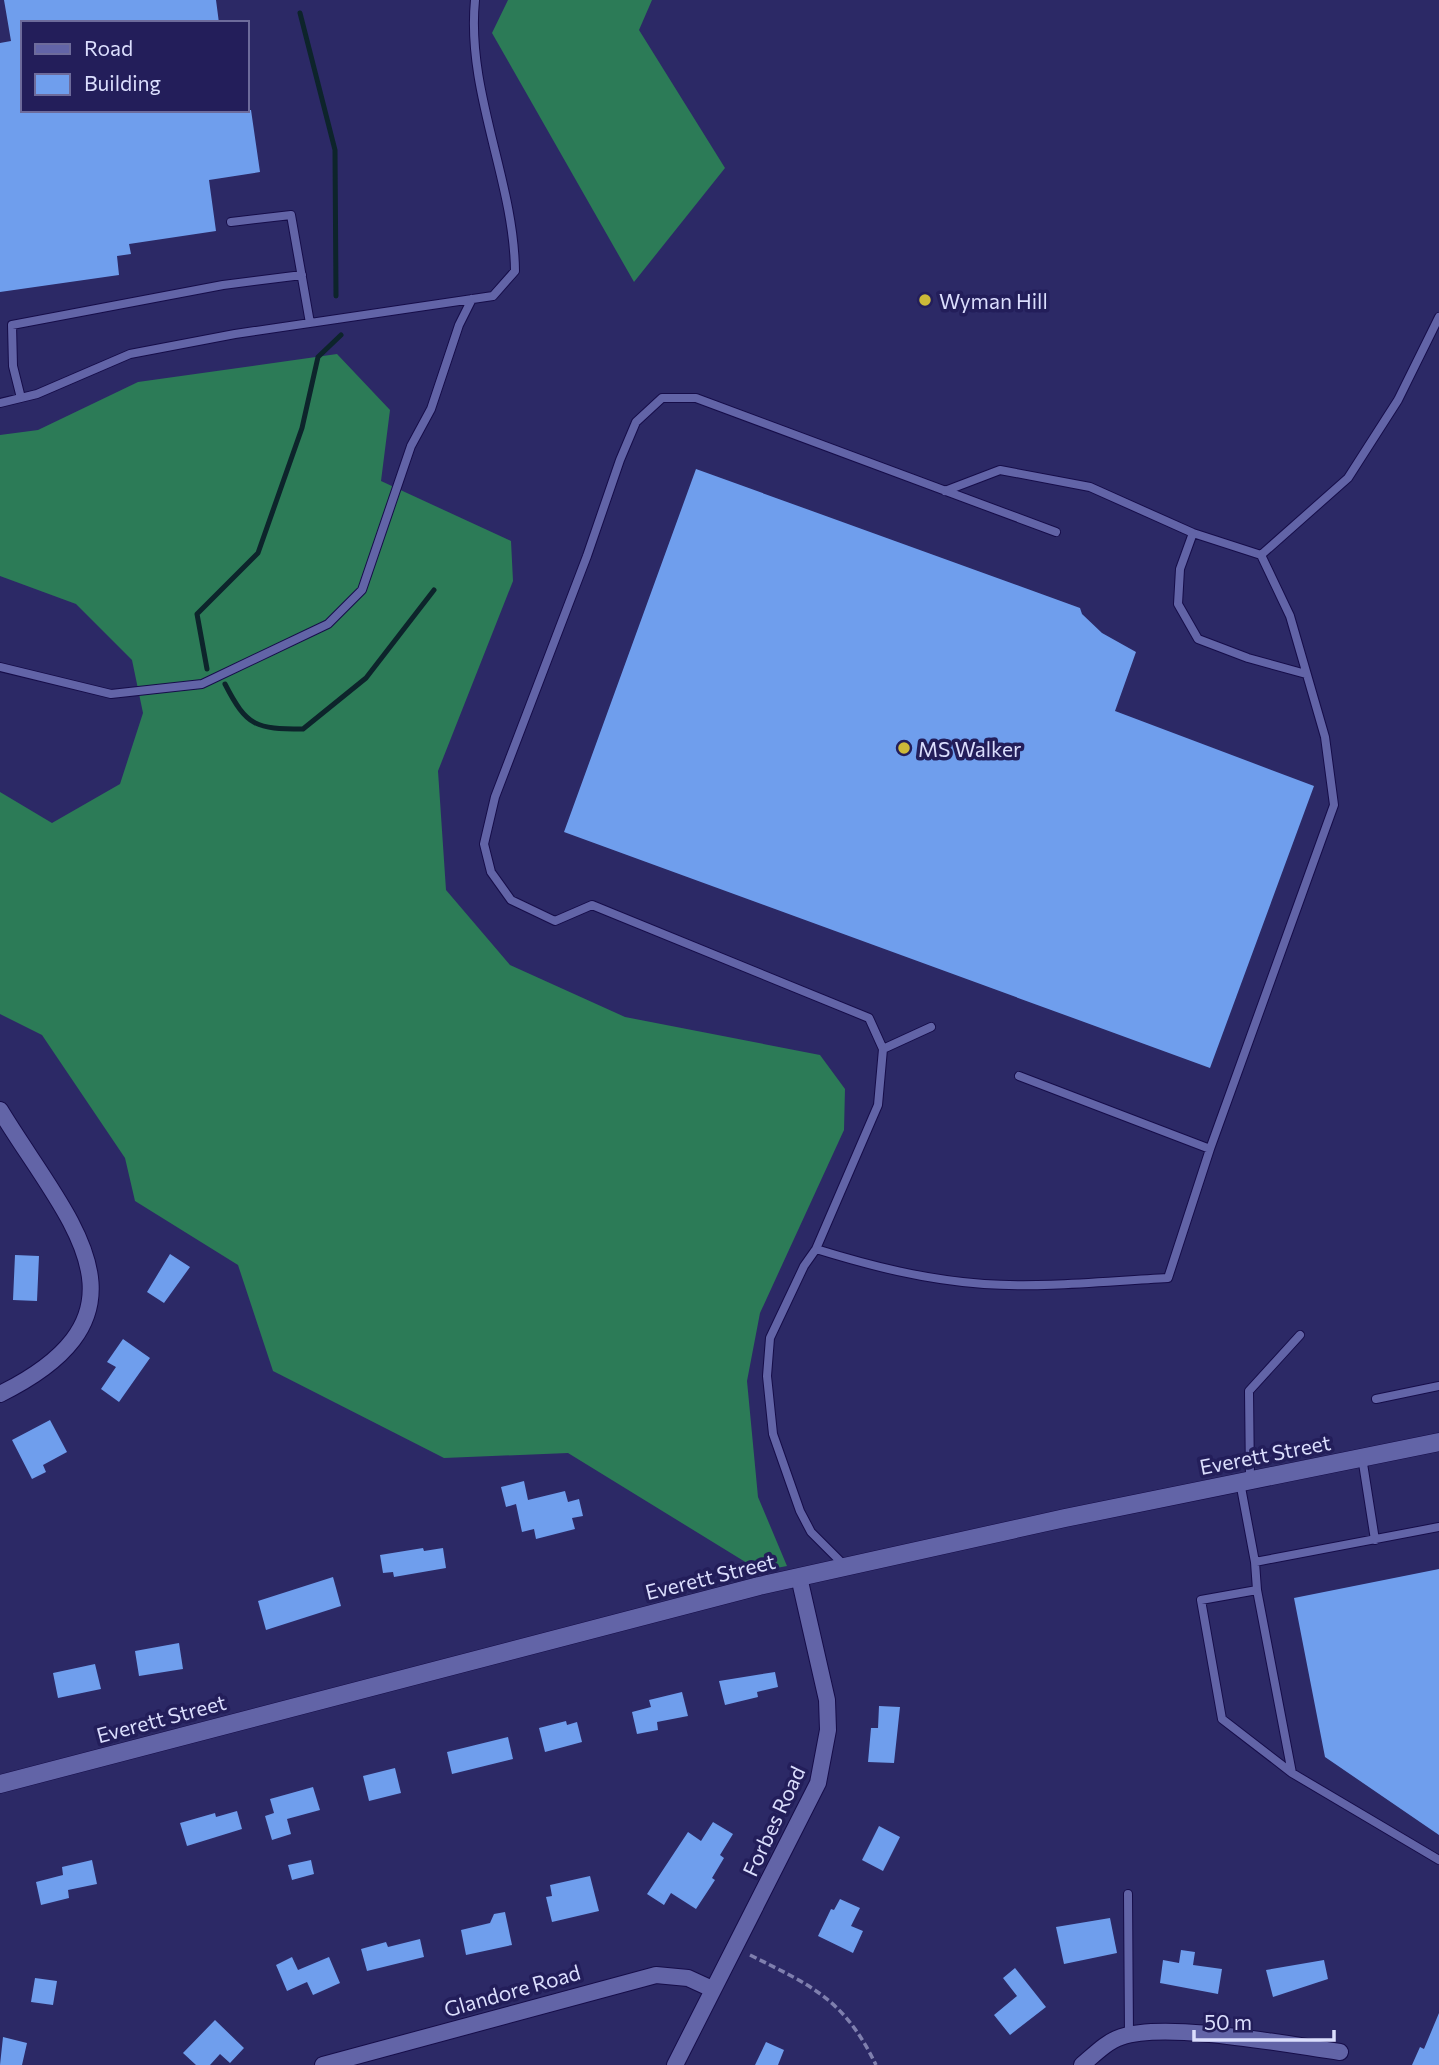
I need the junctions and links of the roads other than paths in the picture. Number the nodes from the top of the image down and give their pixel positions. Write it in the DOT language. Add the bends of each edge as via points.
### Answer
graph roads {
  1 [pos="475,0"];
  2 [pos="231,222"];
  3 [pos="302,275"];
  4 [pos="472,299"];
  5 [pos="1439,317"];
  6 [pos="310,323"];
  7 [pos="21,398"];
  8 [pos="0,402"];
  9 [pos="945,491"];
  10 [pos="1056,532"];
  11 [pos="1193,533"];
  12 [pos="1261,555"];
  13 [pos="0,667"];
  14 [pos="1306,674"];
  15 [pos="931,1027"];
  16 [pos="883,1049"];
  17 [pos="1019,1076"];
  18 [pos="0,1110"];
  19 [pos="1210,1149"];
  20 [pos="816,1249"];
  21 [pos="1300,1335"];
  22 [pos="1439,1386"];
  23 [pos="0,1394"];
  24 [pos="1376,1399"];
  25 [pos="1439,1442"];
  26 [pos="1362,1457"];
  27 [pos="1245,1481"];
  28 [pos="1439,1527"];
  29 [pos="1375,1539"];
  30 [pos="1255,1562"];
  31 [pos="845,1566"];
  32 [pos="799,1577"];
  33 [pos="1257,1590"];
  34 [pos="1292,1773"];
  35 [pos="0,1784"];
  36 [pos="1439,1860"];
  37 [pos="1128,1894"];
  38 [pos="712,1989"];
  39 [pos="1129,2035"];
  40 [pos="1340,2052"];
  41 [pos="323,2065"];
  42 [pos="675,2065"];
  43 [pos="1082,2065"];
  1 -- 4 [label="lane" via="472,32 515,240 515,271 493,296"];
  2 -- 3 [label="lane" via="291,215"];
  3 -- 6 [label="lane"];
  3 -- 7 [label="lane" via="223,285 12,325 13,366"];
  4 -- 6 [label="lane"];
  4 -- 13 [label="lane" via="431,409 411,446 362,590 328,624 202,684 111,694"];
  5 -- 12 [label="lane" via="1398,400 1348,478"];
  6 -- 7 [label="lane" via="130,354"];
  7 -- 8 [label="lane"];
  9 -- 10 [label="lane"];
  9 -- 11 [label="lane" via="1000,470 1090,488"];
  9 -- 16 [label="lane" via="696,398 662,398 636,422 620,460 495,797 484,845 491,872 511,900 555,921 592,905 869,1018"];
  11 -- 12 [label="lane"];
  11 -- 14 [label="lane" via="1180,569 1178,604 1198,639"];
  12 -- 14 [label="lane" via="1290,616"];
  14 -- 19 [label="lane" via="1325,737 1334,805"];
  15 -- 16 [label="lane"];
  16 -- 20 [label="lane" via="878,1105"];
  17 -- 19 [label="lane"];
  18 -- 23 [label="street" via="80,1236 90,1268 89,1300 81,1328 49,1366"];
  19 -- 20 [label="lane" via="1168,1278 986,1284 880,1268"];
  20 -- 31 [label="lane" via="770,1338 768,1388 773,1434 800,1511 811,1532"];
  21 -- 27 [label="lane" via="1249,1391"];
  22 -- 24 [label="lane"];
  25 -- 26 [label="street, Everett Street"];
  26 -- 27 [label="street, Everett Street"];
  26 -- 29 [label="lane"];
  27 -- 30 [label="lane"];
  27 -- 31 [label="street, Everett Street"];
  28 -- 29 [label="lane"];
  29 -- 30 [label="lane"];
  30 -- 33 [label="lane"];
  31 -- 32 [label="street, Everett Street"];
  32 -- 35 [label="street, Everett Street"];
  32 -- 38 [label="street, Forbes Road" via="827,1700 824,1758 818,1783"];
  33 -- 34 [label="lane"];
  33 -- 34 [label="lane" via="1200,1600 1222,1718"];
  34 -- 36 [label="lane"];
  37 -- 39 [label="lane"];
  38 -- 41 [label="street, Glandore Road" via="688,1978 656,1975"];
  38 -- 42 [label="street, Forbes Road"];
  39 -- 40 [label="street" via="1244,2039"];
  39 -- 43 [label="street" via="1097,2051"];
}
